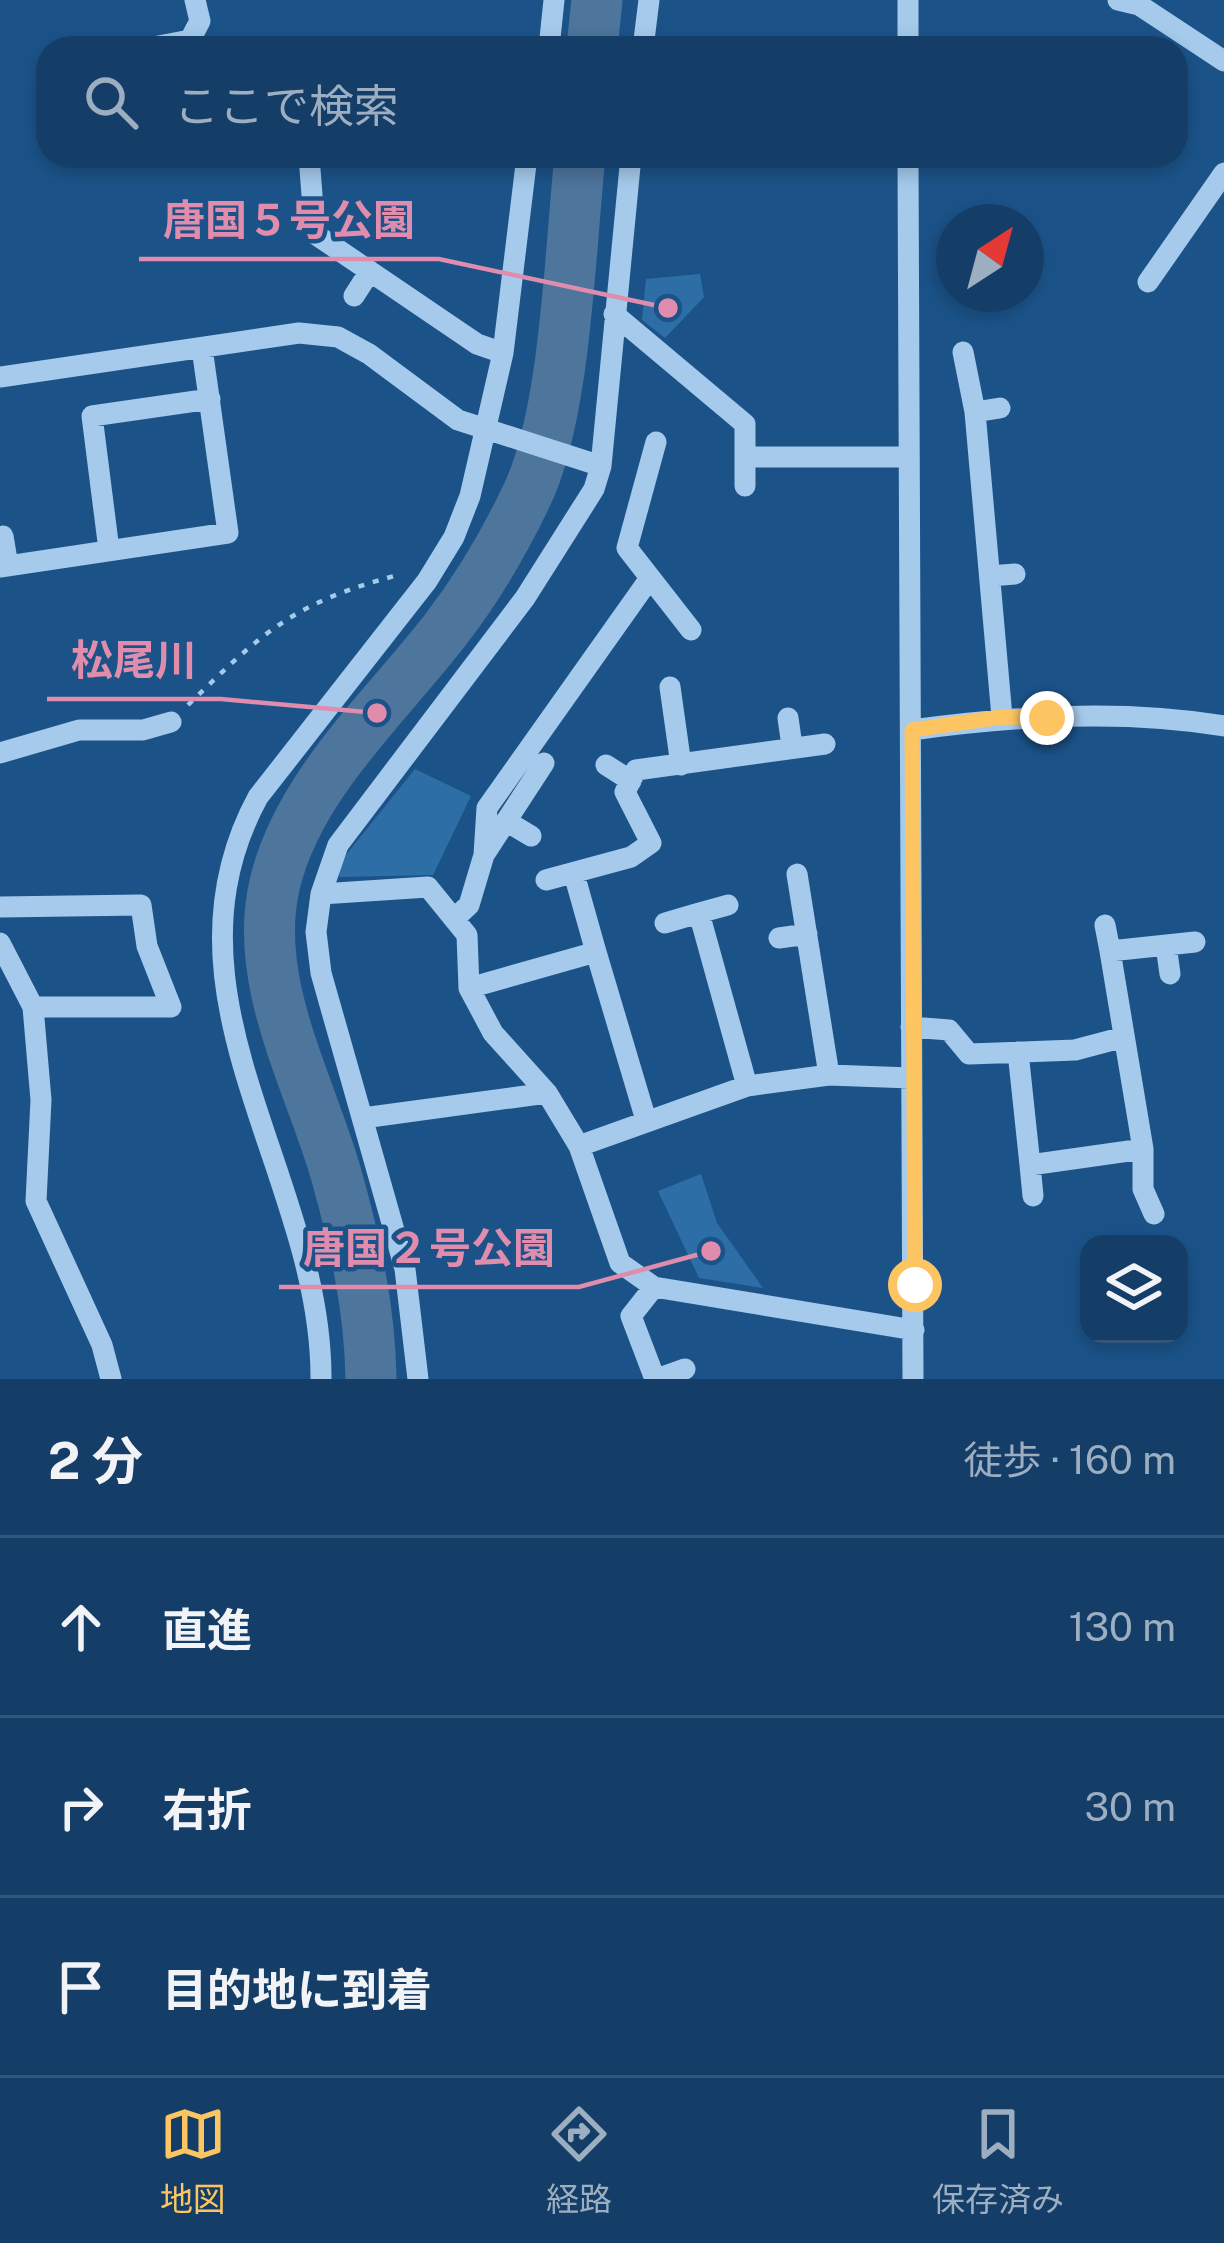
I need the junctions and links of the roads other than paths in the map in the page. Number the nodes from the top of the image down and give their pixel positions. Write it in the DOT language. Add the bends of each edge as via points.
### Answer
graph roads {
  1 [pos="195,0"];
  2 [pos="554,0"];
  3 [pos="649,0"];
  4 [pos="908,0"];
  5 [pos="1133,2"];
  6 [pos="192,36"];
  7 [pos="550,36"];
  8 [pos="644,36"];
  9 [pos="908,36"];
  10 [pos="1185,36"];
  11 [pos="1188,38"];
  12 [pos="1224,61"];
  13 [pos="310,168"];
  14 [pos="525,168"];
  15 [pos="631,168"];
  16 [pos="908,168"];
  17 [pos="1224,172"];
  18 [pos="370,272"];
  19 [pos="1148,283"];
  20 [pos="354,296"];
  21 [pos="614,314"];
  22 [pos="202,348"];
  23 [pos="963,352"];
  24 [pos="502,353"];
  25 [pos="0,377"];
  26 [pos="209,399"];
  27 [pos="1000,408"];
  28 [pos="975,412"];
  29 [pos="489,432"];
  30 [pos="656,442"];
  31 [pos="745,457"];
  32 [pos="908,457"];
  33 [pos="595,465"];
  34 [pos="745,486"];
  35 [pos="3,536"];
  36 [pos="109,550"];
  37 [pos="4,566"];
  38 [pos="1015,574"];
  39 [pos="990,576"];
  40 [pos="650,578"];
  41 [pos="691,630"];
  42 [pos="670,687"];
  43 [pos="1002,717"];
  44 [pos="788,718"];
  45 [pos="171,722"];
  46 [pos="1224,725"];
  47 [pos="912,730"];
  48 [pos="825,744"];
  49 [pos="792,746"];
  50 [pos="0,753"];
  51 [pos="544,763"];
  52 [pos="606,765"];
  53 [pos="681,765"];
  54 [pos="631,781"];
  55 [pos="506,821"];
  56 [pos="530,836"];
  57 [pos="484,855"];
  58 [pos="574,874"];
  59 [pos="797,874"];
  60 [pos="546,880"];
  61 [pos="321,894"];
  62 [pos="728,904"];
  63 [pos="0,908"];
  64 [pos="699,913"];
  65 [pos="454,919"];
  66 [pos="664,923"];
  67 [pos="1105,925"];
  68 [pos="806,934"];
  69 [pos="779,938"];
  70 [pos="1195,942"];
  71 [pos="0,943"];
  72 [pos="1166,945"];
  73 [pos="596,952"];
  74 [pos="1110,952"];
  75 [pos="1170,974"];
  76 [pos="469,988"];
  77 [pos="33,1007"];
  78 [pos="911,1027"];
  79 [pos="1124,1037"];
  80 [pos="1018,1052"];
  81 [pos="829,1075"];
  82 [pos="911,1078"];
  83 [pos="747,1086"];
  84 [pos="548,1093"];
  85 [pos="362,1118"];
  86 [pos="646,1120"];
  87 [pos="579,1146"];
  88 [pos="1143,1149"];
  89 [pos="1030,1165"];
  90 [pos="1034,1196"];
  91 [pos="1154,1214"];
  92 [pos="654,1287"];
  93 [pos="914,1330"];
  94 [pos="685,1369"];
  95 [pos="111,1379"];
  96 [pos="321,1379"];
  97 [pos="418,1379"];
  98 [pos="656,1379"];
  99 [pos="913,1379"];
  1 -- 6 [label="street" via="200,21"];
  2 -- 7 [label="street"];
  3 -- 8 [label="street"];
  4 -- 9 [label="street"];
  5 -- 10 [label="street"];
  11 -- 12 [label="street"];
  13 -- 18 [label="street" via="315,234"];
  14 -- 24 [label="street"];
  15 -- 21 [label="street"];
  16 -- 32 [label="street"];
  17 -- 19 [label="street"];
  18 -- 20 [label="street"];
  18 -- 24 [label="street"];
  21 -- 31 [label="street" via="745,424"];
  21 -- 33 [label="street"];
  22 -- 25 [label="street"];
  22 -- 26 [label="street"];
  22 -- 29 [label="street" via="299,333 338,337 458,420"];
  23 -- 28 [label="street"];
  24 -- 29 [label="street"];
  26 -- 36 [label="street" via="92,416"];
  26 -- 36 [label="street" via="228,533"];
  27 -- 28 [label="street"];
  28 -- 39 [label="street"];
  29 -- 33 [label="street"];
  29 -- 96 [label="street" via="454,537 427,581 258,797 240,831 220,909 227,1011 299,1239"];
  30 -- 40 [label="street" via="627,548"];
  31 -- 32 [label="street"];
  31 -- 34 [label="street"];
  32 -- 47 [label="street"];
  33 -- 61 [label="street" via="594,489 525,598 338,845"];
  35 -- 37 [label="street"];
  36 -- 37 [label="street"];
  38 -- 39 [label="street"];
  39 -- 43 [label="street"];
  40 -- 41 [label="street"];
  40 -- 57 [label="street" via="487,808"];
  42 -- 53 [label="street"];
  43 -- 46 [label="street"];
  43 -- 47 [label="street"];
  44 -- 49 [label="street"];
  45 -- 50 [label="street" via="79,730"];
  47 -- 78 [label="street"];
  48 -- 49 [label="street"];
  49 -- 53 [label="street"];
  51 -- 55 [label="street"];
  52 -- 54 [label="street"];
  53 -- 54 [label="street" via="636,770"];
  54 -- 58 [label="street" via="625,792 651,843"];
  55 -- 56 [label="street"];
  55 -- 57 [label="street"];
  57 -- 65 [label="street" via="469,905"];
  58 -- 60 [label="street"];
  58 -- 73 [label="street"];
  59 -- 68 [label="street"];
  61 -- 65 [label="street" via="428,887"];
  61 -- 85 [label="street" via="321,974"];
  62 -- 64 [label="street"];
  63 -- 77 [label="street" via="141,905 171,1006"];
  64 -- 66 [label="street"];
  64 -- 83 [label="street"];
  65 -- 76 [label="street" via="466,935"];
  67 -- 74 [label="street"];
  68 -- 69 [label="street"];
  68 -- 81 [label="street"];
  70 -- 72 [label="street"];
  71 -- 77 [label="street"];
  72 -- 74 [label="street"];
  72 -- 75 [label="street"];
  73 -- 76 [label="street"];
  73 -- 86 [label="street"];
  74 -- 79 [label="street"];
  76 -- 84 [label="street" via="493,1033"];
  77 -- 95 [label="street" via="41,1100 36,1201"];
  78 -- 80 [label="street" via="949,1030 969,1054"];
  78 -- 82 [label="street"];
  79 -- 80 [label="street" via="1075,1050"];
  79 -- 88 [label="street"];
  80 -- 89 [label="street"];
  81 -- 82 [label="street"];
  81 -- 83 [label="street"];
  82 -- 93 [label="street"];
  83 -- 86 [label="street"];
  84 -- 85 [label="street"];
  84 -- 87 [label="street"];
  85 -- 97 [label="street" via="405,1269"];
  86 -- 87 [label="street"];
  87 -- 92 [label="street" via="620,1262"];
  88 -- 89 [label="street"];
  88 -- 91 [label="street" via="1143,1189"];
  89 -- 90 [label="street"];
  92 -- 93 [label="street"];
  92 -- 98 [label="street" via="631,1316"];
  93 -- 99 [label="street"];
  94 -- 98 [label="street"];
}
